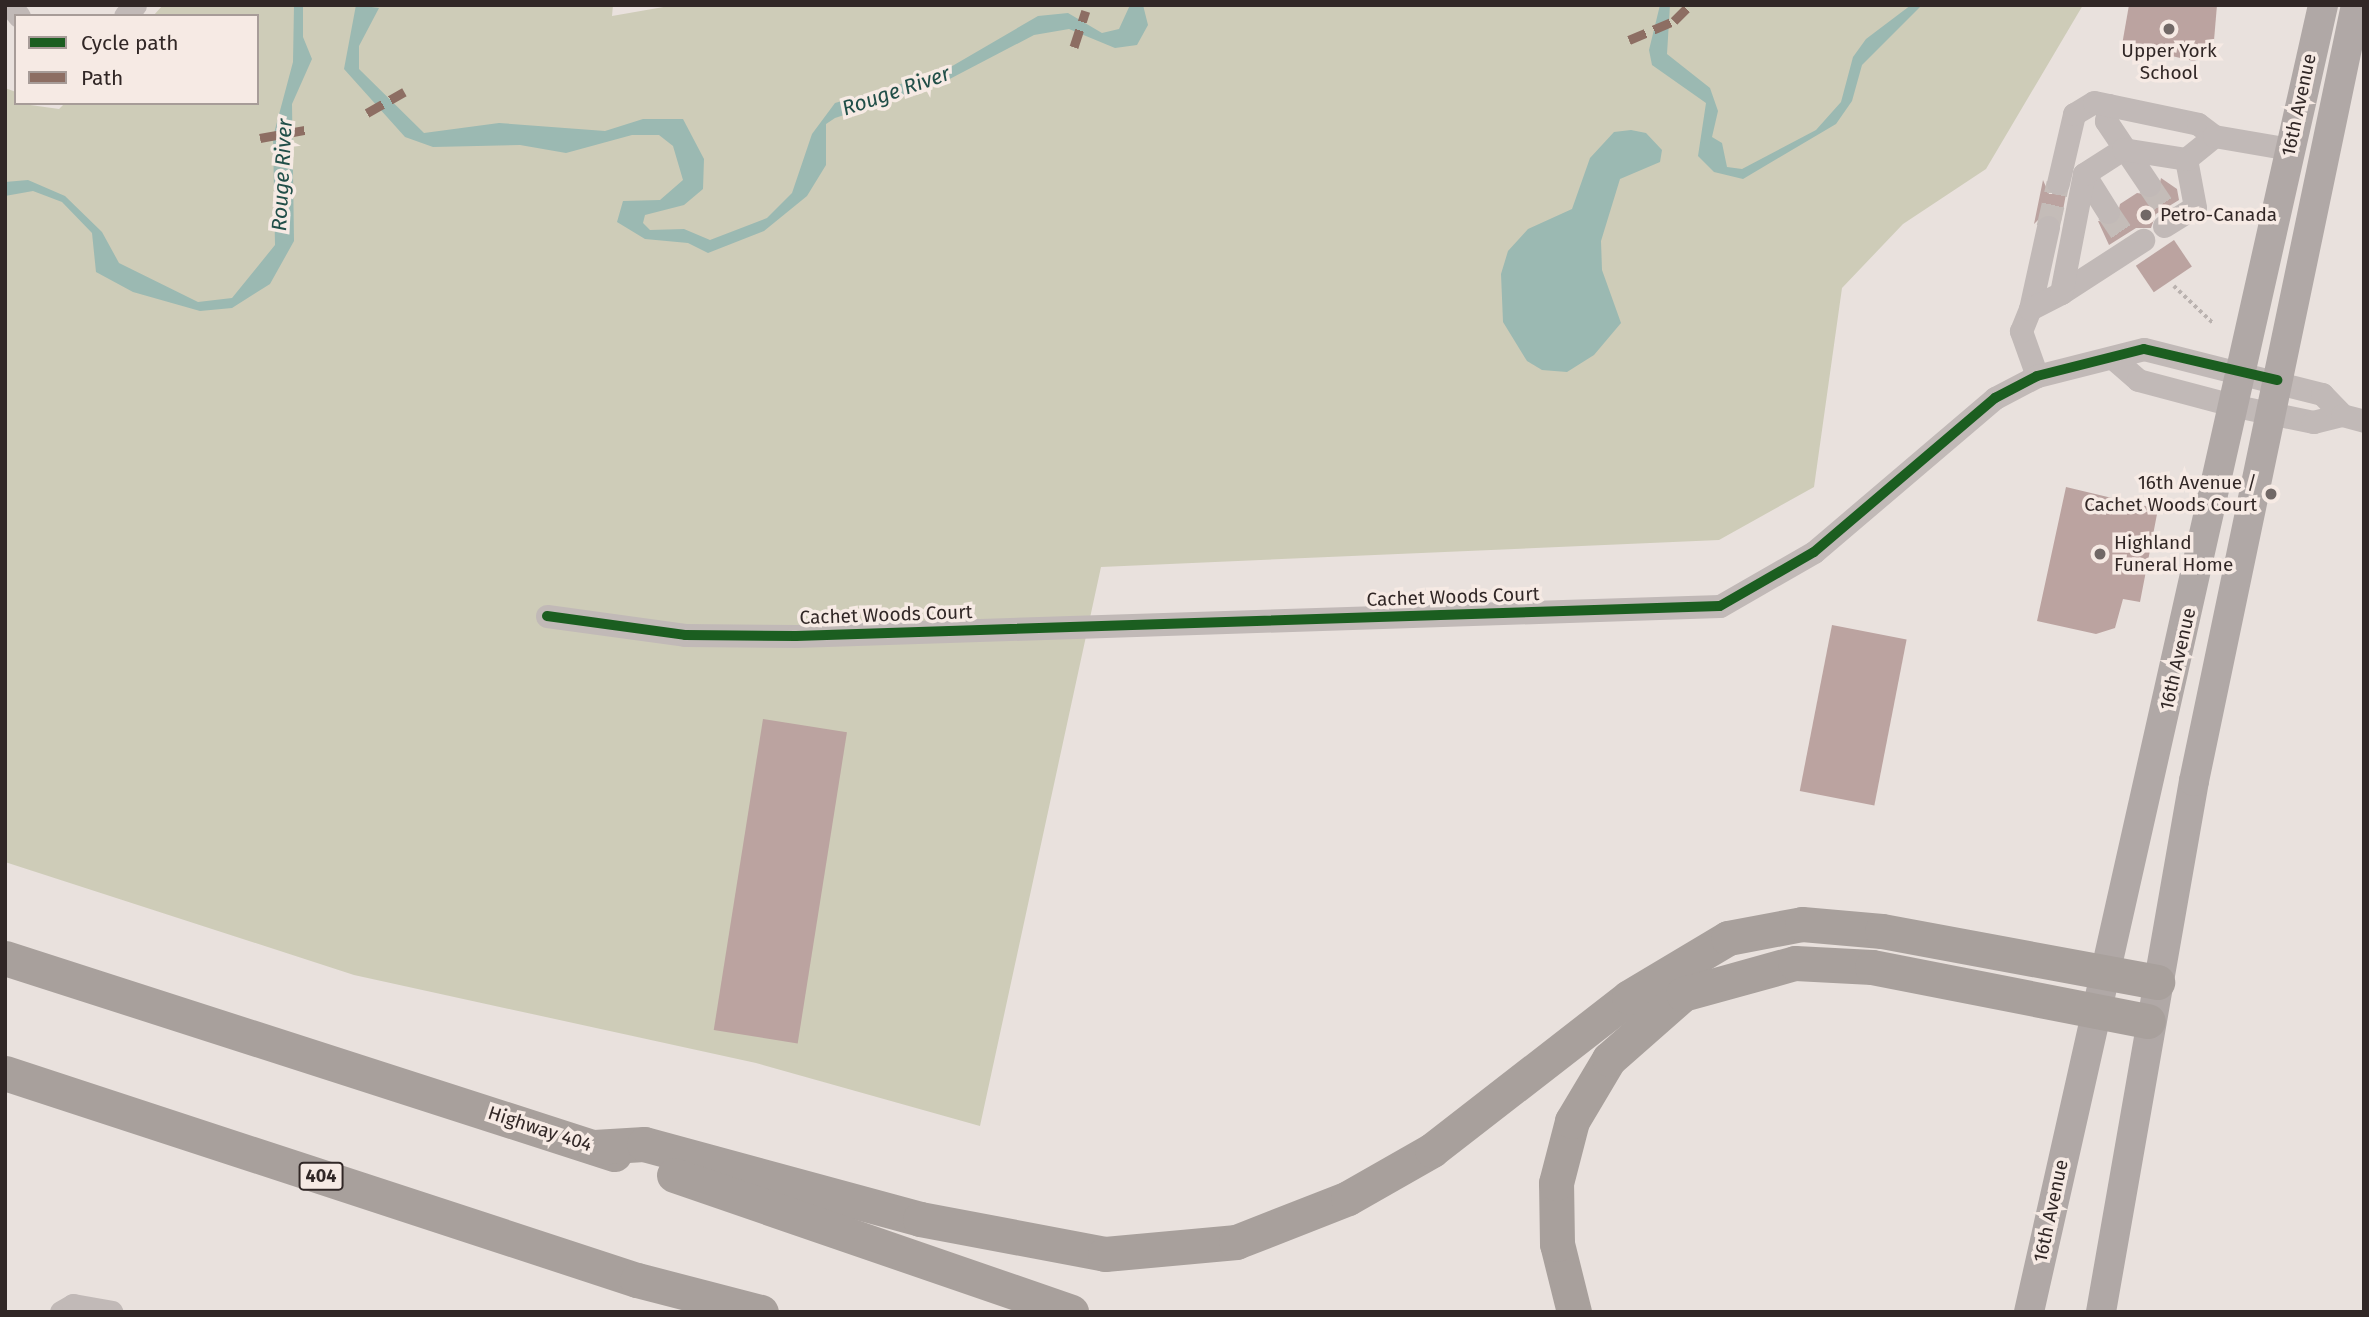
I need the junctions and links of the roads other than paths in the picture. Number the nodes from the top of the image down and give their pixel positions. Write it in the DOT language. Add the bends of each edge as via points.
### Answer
graph roads {
  1 [pos="2323,5"];
  2 [pos="2356,5"];
  3 [pos="2109,105"];
  4 [pos="2214,136"];
  5 [pos="2123,149"];
  6 [pos="2290,149"];
  7 [pos="2186,159"];
  8 [pos="2084,174"];
  9 [pos="2058,183"];
  10 [pos="2149,185"];
  11 [pos="2108,212"];
  12 [pos="2168,220"];
  13 [pos="2048,227"];
  14 [pos="2133,243"];
  15 [pos="2061,293"];
  16 [pos="2030,309"];
  17 [pos="2114,359"];
  18 [pos="2244,372"];
  19 [pos="2037,376"];
  20 [pos="2277,380"];
  21 [pos="2236,406"];
  22 [pos="2270,413"];
  23 [pos="2353,418"];
  24 [pos="547,616"];
  25 [pos="5,958"];
  26 [pos="2101,973"];
  27 [pos="2157,982"];
  28 [pos="2093,1011"];
  29 [pos="2148,1021"];
  30 [pos="5,1073"];
  31 [pos="594,1147"];
  32 [pos="638,1280"];
  33 [pos="61,1312"];
  34 [pos="110,1312"];
  35 [pos="687,1312"];
  36 [pos="761,1312"];
  37 [pos="1071,1312"];
  38 [pos="1574,1312"];
  39 [pos="2029,1312"];
  40 [pos="2101,1312"];
  1 -- 6 [label="main road, 16th Avenue"];
  2 -- 20 [label="main road, 16th Avenue"];
  3 -- 4 [label="street" via="2198,124"];
  3 -- 5 [label="street" via="2106,121"];
  3 -- 9 [label="street" via="2094,102 2074,114"];
  4 -- 6 [label="street"];
  4 -- 7 [label="street"];
  5 -- 7 [label="street"];
  5 -- 8 [label="street"];
  5 -- 10 [label="street"];
  6 -- 18 [label="main road, 16th Avenue"];
  7 -- 12 [label="street" via="2195,207"];
  8 -- 11 [label="street"];
  8 -- 15 [label="street"];
  13 -- 16 [label="street"];
  14 -- 15 [label="street"];
  15 -- 16 [label="street"];
  16 -- 19 [label="street" via="2021,331"];
  17 -- 18 [label="street, Cachet Woods Court" via="2144,349"];
  17 -- 19 [label="street, Cachet Woods Court"];
  17 -- 21 [label="street" via="2138,380"];
  18 -- 20 [label="street, Cachet Woods Court"];
  18 -- 21 [label="main road, 16th Avenue"];
  19 -- 24 [label="street, Cachet Woods Court" via="1995,398 1814,552 1720,606 796,636 685,635"];
  20 -- 22 [label="main road, 16th Avenue"];
  20 -- 23 [label="street, Cachet Woods Court" via="2322,394"];
  21 -- 22 [label="street"];
  21 -- 26 [label="main road, 16th Avenue"];
  22 -- 23 [label="street" via="2313,422"];
  22 -- 27 [label="main road, 16th Avenue"];
  25 -- 31 [label="highway, Highway 404"];
  26 -- 27 [label="highway"];
  26 -- 28 [label="main road, 16th Avenue"];
  26 -- 31 [label="highway" via="1815,925 1728,938 1629,997 1432,1150 1348,1198 1236,1242 1105,1254 920,1219 644,1144"];
  27 -- 29 [label="main road, 16th Avenue"];
  28 -- 29 [label="highway"];
  28 -- 38 [label="highway" via="1872,967 1795,963 1682,994 1609,1059 1572,1121 1556,1183 1558,1244"];
  28 -- 39 [label="main road, 16th Avenue"];
  29 -- 40 [label="main road, 16th Avenue"];
  30 -- 32 [label="highway, 404"];
  31 -- 37 [label="highway, Highway 404"];
  32 -- 35 [label="highway"];
  32 -- 36 [label="highway, 404"];
  33 -- 34 [label="street" via="74,1305"];
}
